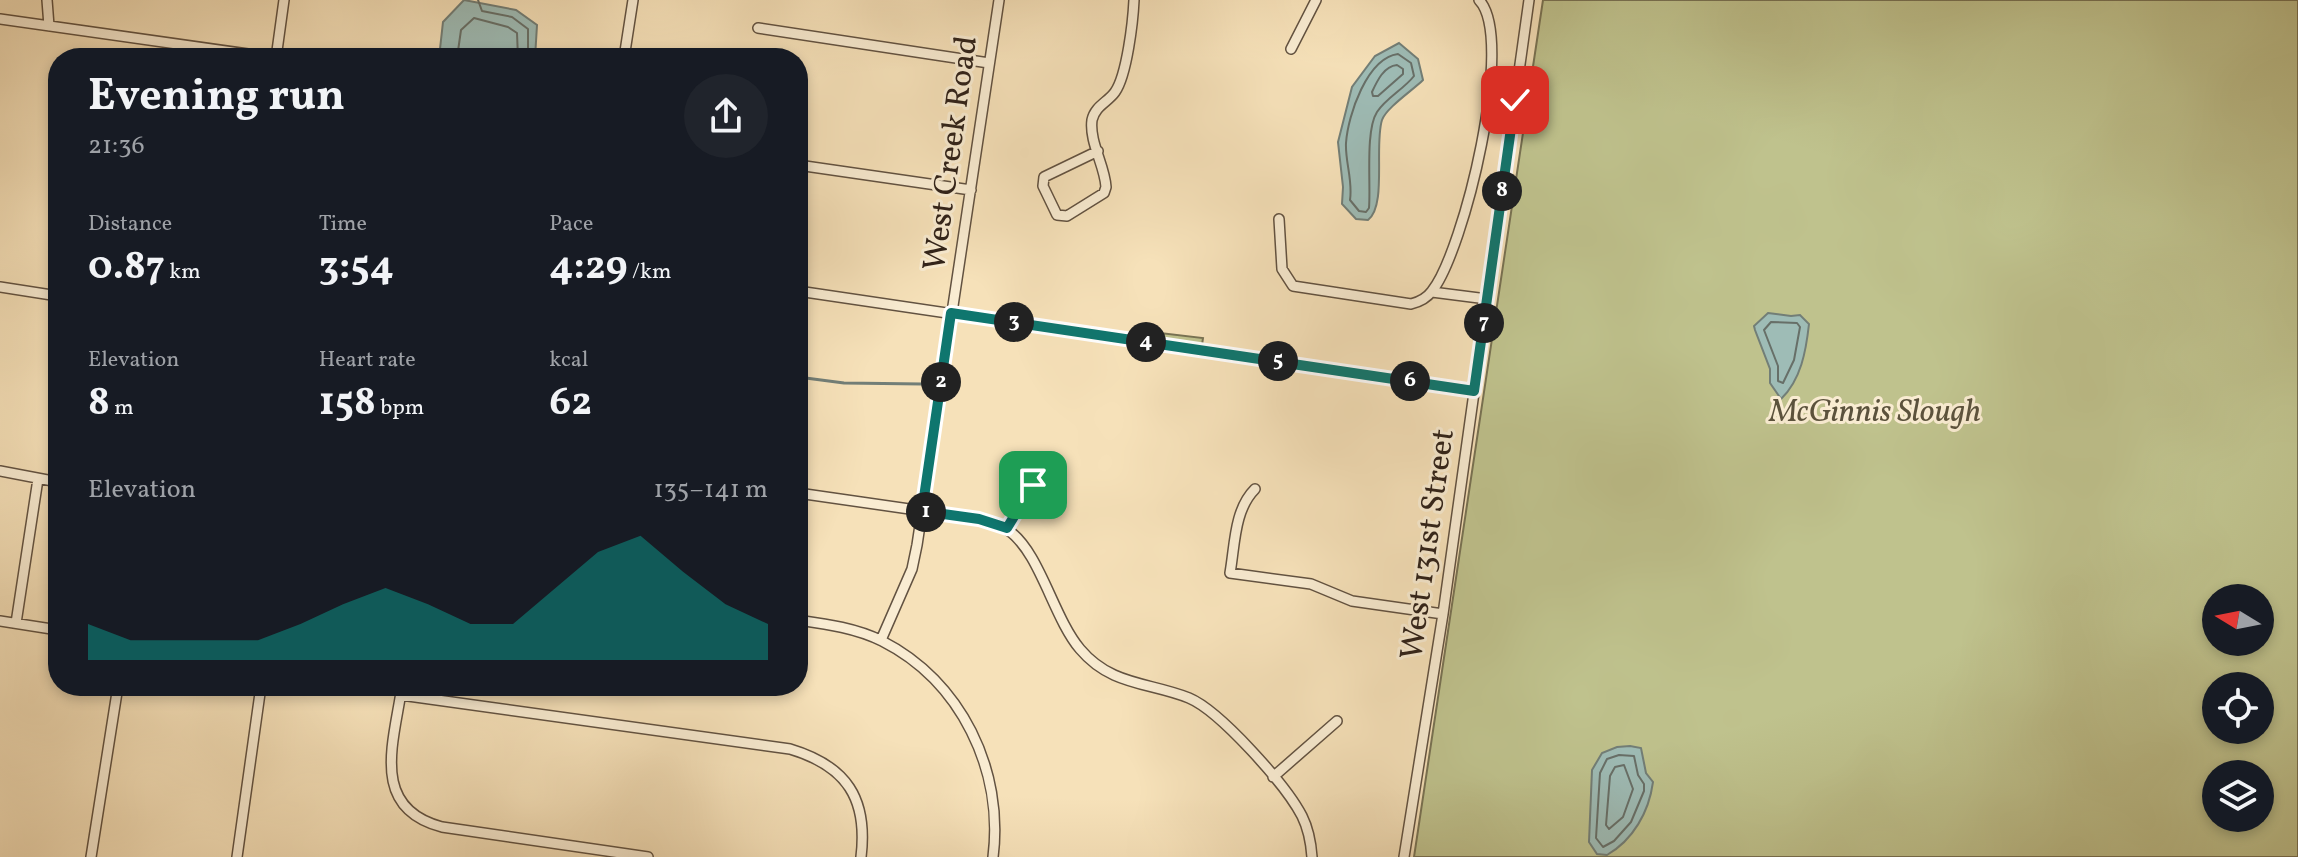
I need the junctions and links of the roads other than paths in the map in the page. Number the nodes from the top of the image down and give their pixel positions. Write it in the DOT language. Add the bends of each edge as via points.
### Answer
graph roads {
  1 [pos="47,0"];
  2 [pos="284,0"];
  3 [pos="633,0"];
  4 [pos="999,0"];
  5 [pos="1134,0"];
  6 [pos="1316,0"];
  7 [pos="1479,0"];
  8 [pos="1529,0"];
  9 [pos="0,19"];
  10 [pos="49,26"];
  11 [pos="758,28"];
  12 [pos="205,48"];
  13 [pos="277,48"];
  14 [pos="626,48"];
  15 [pos="1291,49"];
  16 [pos="989,63"];
  17 [pos="1098,151"];
  18 [pos="808,166"];
  19 [pos="971,190"];
  20 [pos="1279,219"];
  21 [pos="0,287"];
  22 [pos="808,292"];
  23 [pos="1432,292"];
  24 [pos="48,294"];
  25 [pos="1487,299"];
  26 [pos="951,313"];
  27 [pos="1474,391"];
  28 [pos="1059,467"];
  29 [pos="0,471"];
  30 [pos="38,479"];
  31 [pos="48,480"];
  32 [pos="1255,489"];
  33 [pos="808,494"];
  34 [pos="922,511"];
  35 [pos="1007,528"];
  36 [pos="1443,614"];
  37 [pos="0,621"];
  38 [pos="808,621"];
  39 [pos="16,623"];
  40 [pos="48,628"];
  41 [pos="881,640"];
  42 [pos="116,696"];
  43 [pos="260,696"];
  44 [pos="401,696"];
  45 [pos="441,696"];
  46 [pos="1337,721"];
  47 [pos="1273,777"];
  48 [pos="91,857"];
  49 [pos="237,857"];
  50 [pos="648,857"];
  51 [pos="861,857"];
  52 [pos="993,857"];
  53 [pos="1312,857"];
  54 [pos="1404,857"];
  1 -- 10 [label="street"];
  2 -- 13 [label="street"];
  3 -- 14 [label="street"];
  4 -- 16 [label="street, West Creek Road"];
  5 -- 17 [label="street" via="1120,81 1092,121"];
  6 -- 15 [label="street"];
  7 -- 23 [label="street" via="1492,31 1488,105 1462,225"];
  8 -- 25 [label="street, West 131st Street"];
  9 -- 10 [label="street"];
  10 -- 12 [label="street"];
  11 -- 16 [label="street"];
  16 -- 19 [label="street, West Creek Road"];
  17 -- 17 [label="street" via="1104,193 1067,216 1057,215 1044,177"];
  18 -- 19 [label="street"];
  19 -- 26 [label="street, West Creek Road"];
  20 -- 23 [label="street" via="1282,269 1293,286 1411,304"];
  21 -- 24 [label="street"];
  22 -- 26 [label="street"];
  23 -- 25 [label="street"];
  25 -- 27 [label="street, West 131st Street"];
  26 -- 27 [label="street"];
  26 -- 34 [label="street, West Creek Road"];
  27 -- 36 [label="street, West 131st Street"];
  28 -- 35 [label="street" via="1033,485"];
  29 -- 30 [label="street"];
  30 -- 31 [label="street"];
  30 -- 39 [label="street"];
  32 -- 36 [label="street" via="1241,509 1230,573 1311,584 1352,601"];
  33 -- 34 [label="street"];
  34 -- 35 [label="street"];
  34 -- 41 [label="street, West Creek Road" via="912,569"];
  35 -- 47 [label="street" via="1028,554 1081,651 1128,683 1175,693 1206,707"];
  36 -- 54 [label="street, West 131st Street"];
  37 -- 39 [label="street"];
  38 -- 41 [label="street"];
  39 -- 40 [label="street"];
  41 -- 52 [label="street" via="936,681 970,727 992,787"];
  42 -- 48 [label="street"];
  43 -- 49 [label="street"];
  44 -- 50 [label="street" via="391,763 401,805 411,814 442,827"];
  45 -- 51 [label="street" via="816,757 839,773 853,792 864,836"];
  46 -- 47 [label="street"];
  47 -- 53 [label="street" via="1303,818"];
}
